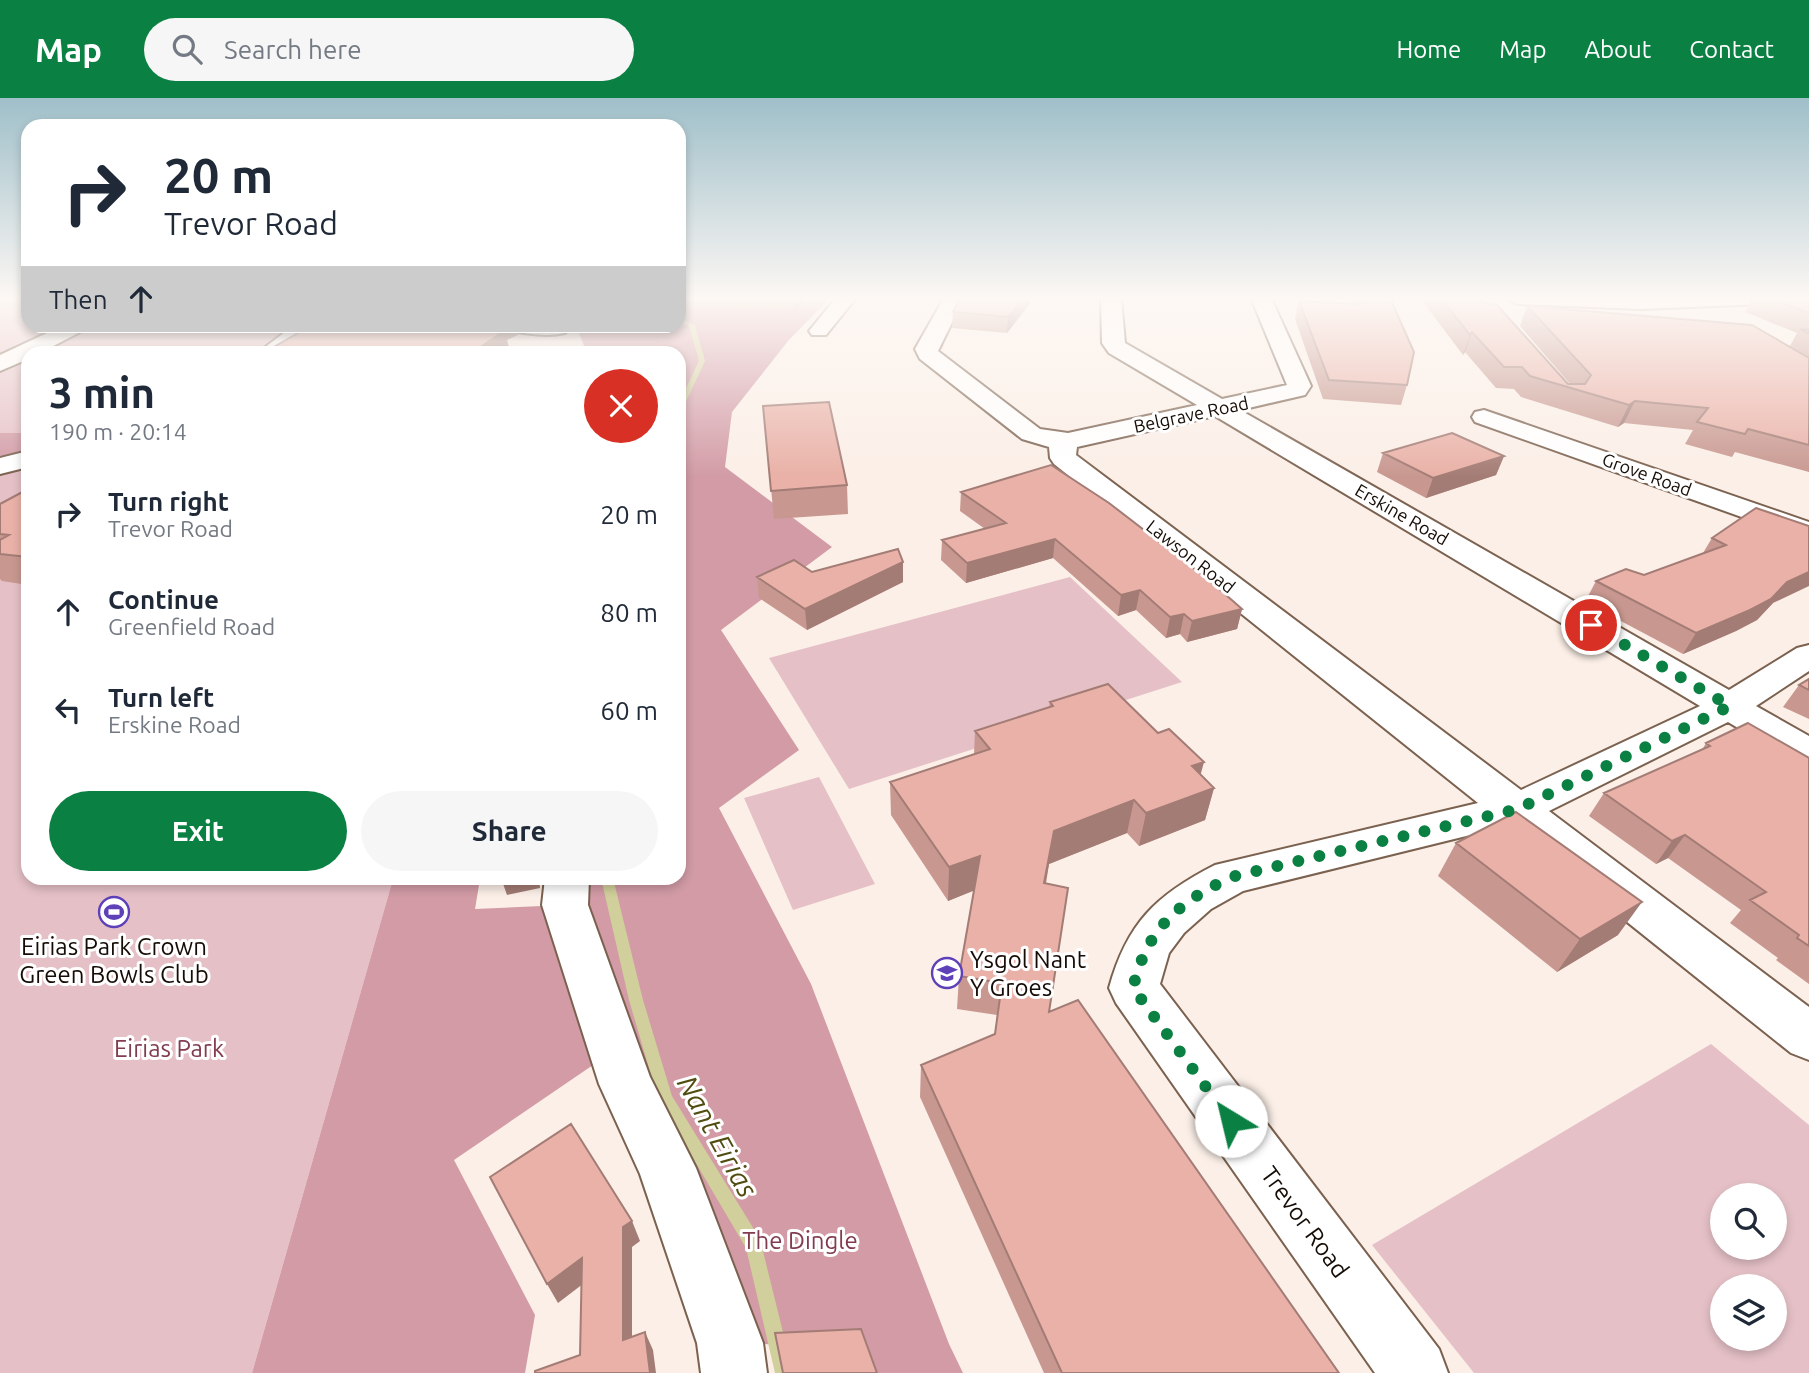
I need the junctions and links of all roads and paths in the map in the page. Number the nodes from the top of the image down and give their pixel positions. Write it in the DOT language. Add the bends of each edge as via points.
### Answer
graph roads {
  1 [pos="933,358"];
  2 [pos="1134,358"];
  3 [pos="1287,358"];
  4 [pos="1222,408"];
  5 [pos="1484,417"];
  6 [pos="1068,441"];
  7 [pos="21,461"];
  8 [pos="0,466"];
  9 [pos="1809,532"];
  10 [pos="1809,655"];
  11 [pos="1730,706"];
  12 [pos="1809,753"];
  13 [pos="1518,809"];
  14 [pos="566,885"];
  15 [pos="1809,1037"];
  16 [pos="734,1373"];
  17 [pos="1415,1373"];
  1 -- 6 [label="street" via="1031,433"];
  2 -- 4 [label="street, Erskine Road"];
  3 -- 4 [label="street, Belgrave Road" via="1299,386 1294,391"];
  4 -- 6 [label="street, Belgrave Road"];
  4 -- 11 [label="street, Erskine Road"];
  5 -- 9 [label="street, Grove Road"];
  6 -- 13 [label="street, Lawson Road" via="1062,447 1063,458"];
  7 -- 8 [label="street"];
  10 -- 11 [label="street"];
  11 -- 12 [label="street, Erskine Road"];
  11 -- 13 [label="street"];
  13 -- 15 [label="street"];
  13 -- 17 [label="street, Trevor Road" via="1231,877 1177,908 1154,934 1139,961 1133,988"];
  14 -- 16 [label="street" via="565,905 626,1084 667,1168 730,1343"];
}
